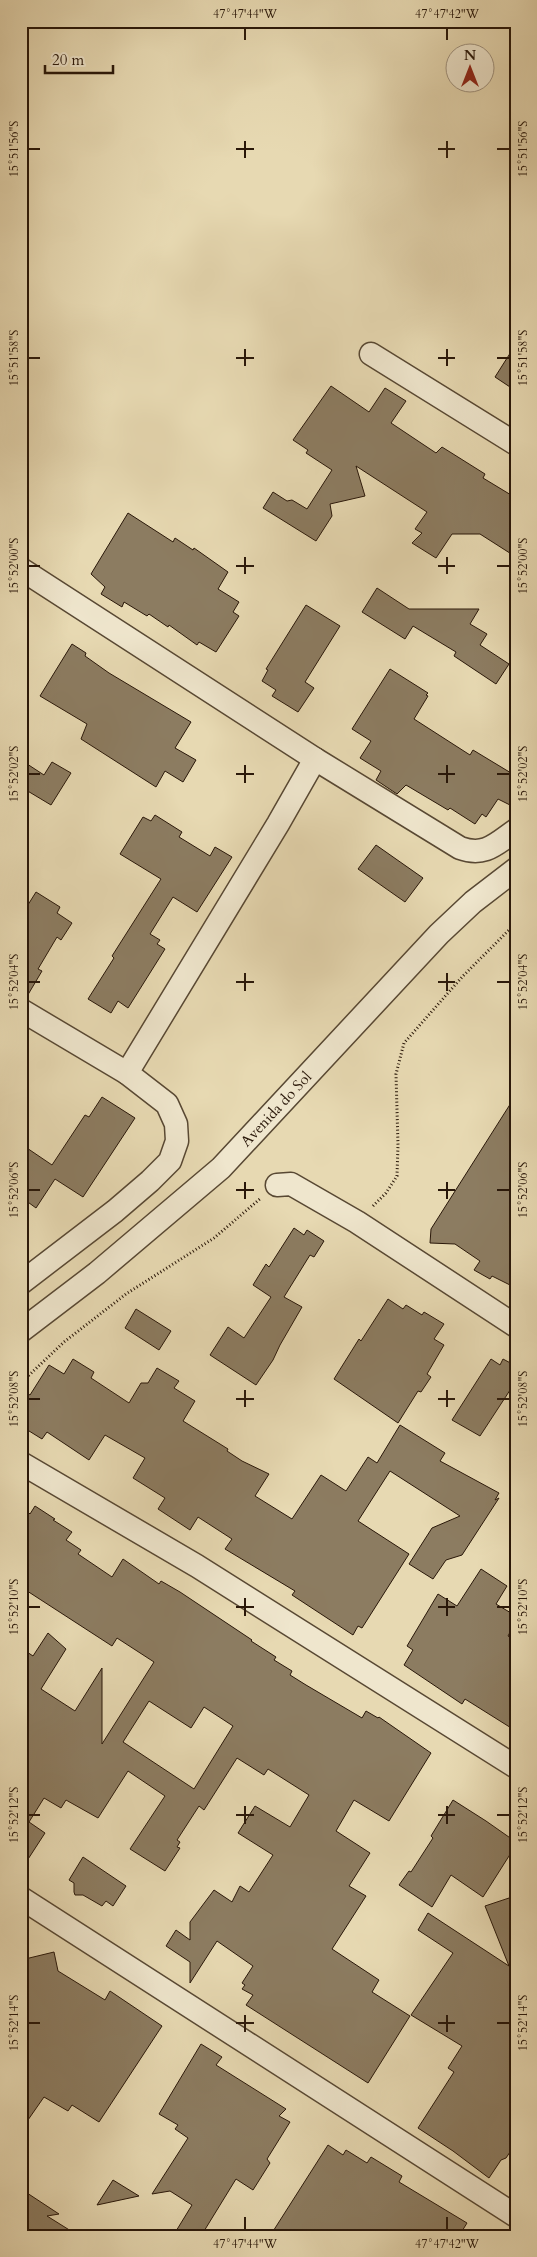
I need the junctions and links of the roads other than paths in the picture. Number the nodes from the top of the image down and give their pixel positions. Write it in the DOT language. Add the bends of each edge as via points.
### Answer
graph roads {
  1 [pos="371,354"];
  2 [pos="516,444"];
  3 [pos="21,569"];
  4 [pos="315,759"];
  5 [pos="516,830"];
  6 [pos="516,870"];
  7 [pos="21,1010"];
  8 [pos="127,1073"];
  9 [pos="277,1185"];
  10 [pos="21,1283"];
  11 [pos="516,1326"];
  12 [pos="21,1331"];
  13 [pos="21,1462"];
  14 [pos="516,1768"];
  15 [pos="21,1898"];
  16 [pos="513,2206"];
  1 -- 2 [label="street"];
  3 -- 4 [label="street"];
  4 -- 5 [label="street" via="460,848 478,853"];
  4 -- 8 [label="street"];
  6 -- 12 [label="street, Avenida do Sol" via="439,934 221,1168 97,1273"];
  7 -- 8 [label="street"];
  8 -- 10 [label="street" via="167,1104 176,1124 177,1141 170,1161 115,1211"];
  9 -- 11 [label="street" via="291,1184 357,1222"];
  13 -- 14 [label="street" via="197,1566"];
  15 -- 16 [label="street"];
}
